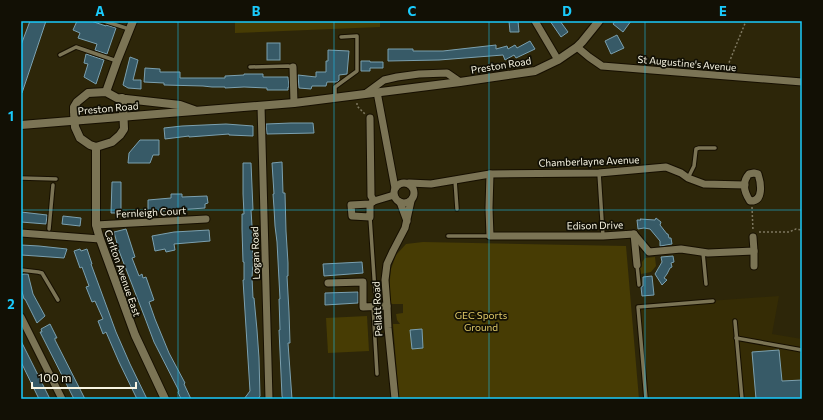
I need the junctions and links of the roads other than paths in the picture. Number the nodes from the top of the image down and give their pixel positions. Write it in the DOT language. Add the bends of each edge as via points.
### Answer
graph roads {
  1 [pos="104,21"];
  2 [pos="133,21"];
  3 [pos="535,21"];
  4 [pos="599,21"];
  5 [pos="129,29"];
  6 [pos="341,37"];
  7 [pos="577,47"];
  8 [pos="60,55"];
  9 [pos="558,60"];
  10 [pos="117,61"];
  11 [pos="250,66"];
  12 [pos="293,67"];
  13 [pos="460,82"];
  14 [pos="802,82"];
  15 [pos="106,92"];
  16 [pos="377,92"];
  17 [pos="361,95"];
  18 [pos="122,98"];
  19 [pos="336,98"];
  20 [pos="294,103"];
  21 [pos="261,106"];
  22 [pos="197,111"];
  23 [pos="124,116"];
  24 [pos="370,118"];
  25 [pos="74,121"];
  26 [pos="21,125"];
  27 [pos="96,146"];
  28 [pos="715,148"];
  29 [pos="392,170"];
  30 [pos="599,172"];
  31 [pos="490,174"];
  32 [pos="21,178"];
  33 [pos="688,178"];
  34 [pos="56,179"];
  35 [pos="455,180"];
  36 [pos="406,182"];
  37 [pos="431,184"];
  38 [pos="53,185"];
  39 [pos="745,185"];
  40 [pos="394,192"];
  41 [pos="413,198"];
  42 [pos="372,202"];
  43 [pos="400,202"];
  44 [pos="457,209"];
  45 [pos="370,217"];
  46 [pos="206,219"];
  47 [pos="407,221"];
  48 [pos="96,225"];
  49 [pos="49,229"];
  50 [pos="21,233"];
  51 [pos="634,234"];
  52 [pos="753,235"];
  53 [pos="448,236"];
  54 [pos="490,236"];
  55 [pos="603,236"];
  56 [pos="100,240"];
  57 [pos="754,251"];
  58 [pos="703,253"];
  59 [pos="636,265"];
  60 [pos="754,266"];
  61 [pos="21,270"];
  62 [pos="328,283"];
  63 [pos="706,284"];
  64 [pos="639,285"];
  65 [pos="375,292"];
  66 [pos="58,300"];
  67 [pos="713,300"];
  68 [pos="373,306"];
  69 [pos="387,306"];
  70 [pos="21,318"];
  71 [pos="735,321"];
  72 [pos="736,338"];
  73 [pos="802,350"];
  74 [pos="377,374"];
  75 [pos="62,399"];
  76 [pos="165,399"];
  77 [pos="269,399"];
  78 [pos="395,399"];
  79 [pos="646,399"];
  80 [pos="742,399"];
  1 -- 5 [label="lane"];
  2 -- 5 [label="street"];
  3 -- 9 [label="street"];
  4 -- 7 [label="street, Preston Road"];
  5 -- 10 [label="street"];
  6 -- 19 [label="lane" via="357,36 357,71 335,87"];
  7 -- 9 [label="street, Preston Road"];
  7 -- 14 [label="street, St Augustine's Avenue" via="602,66"];
  8 -- 10 [label="lane" via="76,47"];
  9 -- 13 [label="street, Preston Road" via="535,70"];
  10 -- 15 [label="street"];
  11 -- 12 [label="lane"];
  12 -- 20 [label="street"];
  13 -- 16 [label="street, Preston Road"];
  13 -- 17 [label="street, Preston Road" via="447,73 419,74 384,80"];
  15 -- 18 [label="street"];
  15 -- 25 [label="street" via="88,93 80,99 74,107"];
  16 -- 17 [label="street, Preston Road"];
  16 -- 29 [label="street"];
  17 -- 19 [label="street, Preston Road"];
  18 -- 22 [label="street, Preston Road" via="180,104"];
  18 -- 23 [label="street"];
  19 -- 20 [label="street, Preston Road"];
  20 -- 21 [label="street, Preston Road"];
  21 -- 22 [label="street, Preston Road"];
  21 -- 77 [label="street, Logan Road"];
  22 -- 23 [label="street, Preston Road"];
  23 -- 25 [label="street, Preston Road"];
  23 -- 27 [label="street" via="124,129 120,135 112,142"];
  24 -- 42 [label="street"];
  25 -- 26 [label="street, Preston Road"];
  25 -- 27 [label="street" via="80,138"];
  27 -- 48 [label="street, Carlton Avenue East"];
  28 -- 33 [label="lane" via="696,149 694,166"];
  29 -- 36 [label="street"];
  29 -- 40 [label="street"];
  30 -- 31 [label="street, Chamberlayne Avenue"];
  30 -- 33 [label="street, Chamberlayne Avenue" via="666,167"];
  30 -- 55 [label="lane"];
  31 -- 35 [label="street, Chamberlayne Avenue"];
  31 -- 54 [label="street"];
  32 -- 34 [label="lane"];
  33 -- 39 [label="street, Chamberlayne Avenue" via="704,184"];
  35 -- 37 [label="street, Chamberlayne Avenue"];
  35 -- 44 [label="lane"];
  36 -- 37 [label="street, Chamberlayne Avenue"];
  36 -- 40 [label="street" via="398,184"];
  36 -- 41 [label="street" via="414,188"];
  37 -- 41 [label="street, Chamberlayne Avenue"];
  38 -- 49 [label="lane"];
  39 -- 39 [label="street" via="745,178 749,174 758,174 761,187 759,197 755,201 750,201 745,192"];
  40 -- 42 [label="street"];
  40 -- 43 [label="street"];
  41 -- 43 [label="street" via="405,203"];
  41 -- 47 [label="street, Pellatt Road"];
  42 -- 45 [label="street"];
  42 -- 45 [label="street" via="351,205 352,216"];
  43 -- 47 [label="street"];
  45 -- 65 [label="lane"];
  46 -- 48 [label="street, Fernleigh Court"];
  47 -- 69 [label="street, Pellatt Road" via="406,228 387,264"];
  48 -- 56 [label="street, Carlton Avenue East"];
  50 -- 56 [label="street"];
  51 -- 55 [label="street, Edison Drive"];
  51 -- 58 [label="street, Edison Drive" via="649,252 681,249"];
  51 -- 59 [label="street"];
  52 -- 57 [label="street"];
  53 -- 54 [label="lane"];
  54 -- 55 [label="street, Edison Drive"];
  56 -- 76 [label="street, Carlton Avenue East" via="135,335"];
  57 -- 58 [label="street, Edison Drive"];
  57 -- 60 [label="street"];
  58 -- 63 [label="lane"];
  59 -- 64 [label="lane"];
  61 -- 66 [label="lane" via="42,273"];
  62 -- 68 [label="street" via="363,282 363,307"];
  67 -- 79 [label="lane" via="638,307"];
  68 -- 69 [label="street"];
  68 -- 74 [label="lane"];
  69 -- 78 [label="street, Pellatt Road"];
  70 -- 75 [label="street"];
  71 -- 72 [label="lane"];
  72 -- 73 [label="lane"];
  72 -- 80 [label="lane"];
}
